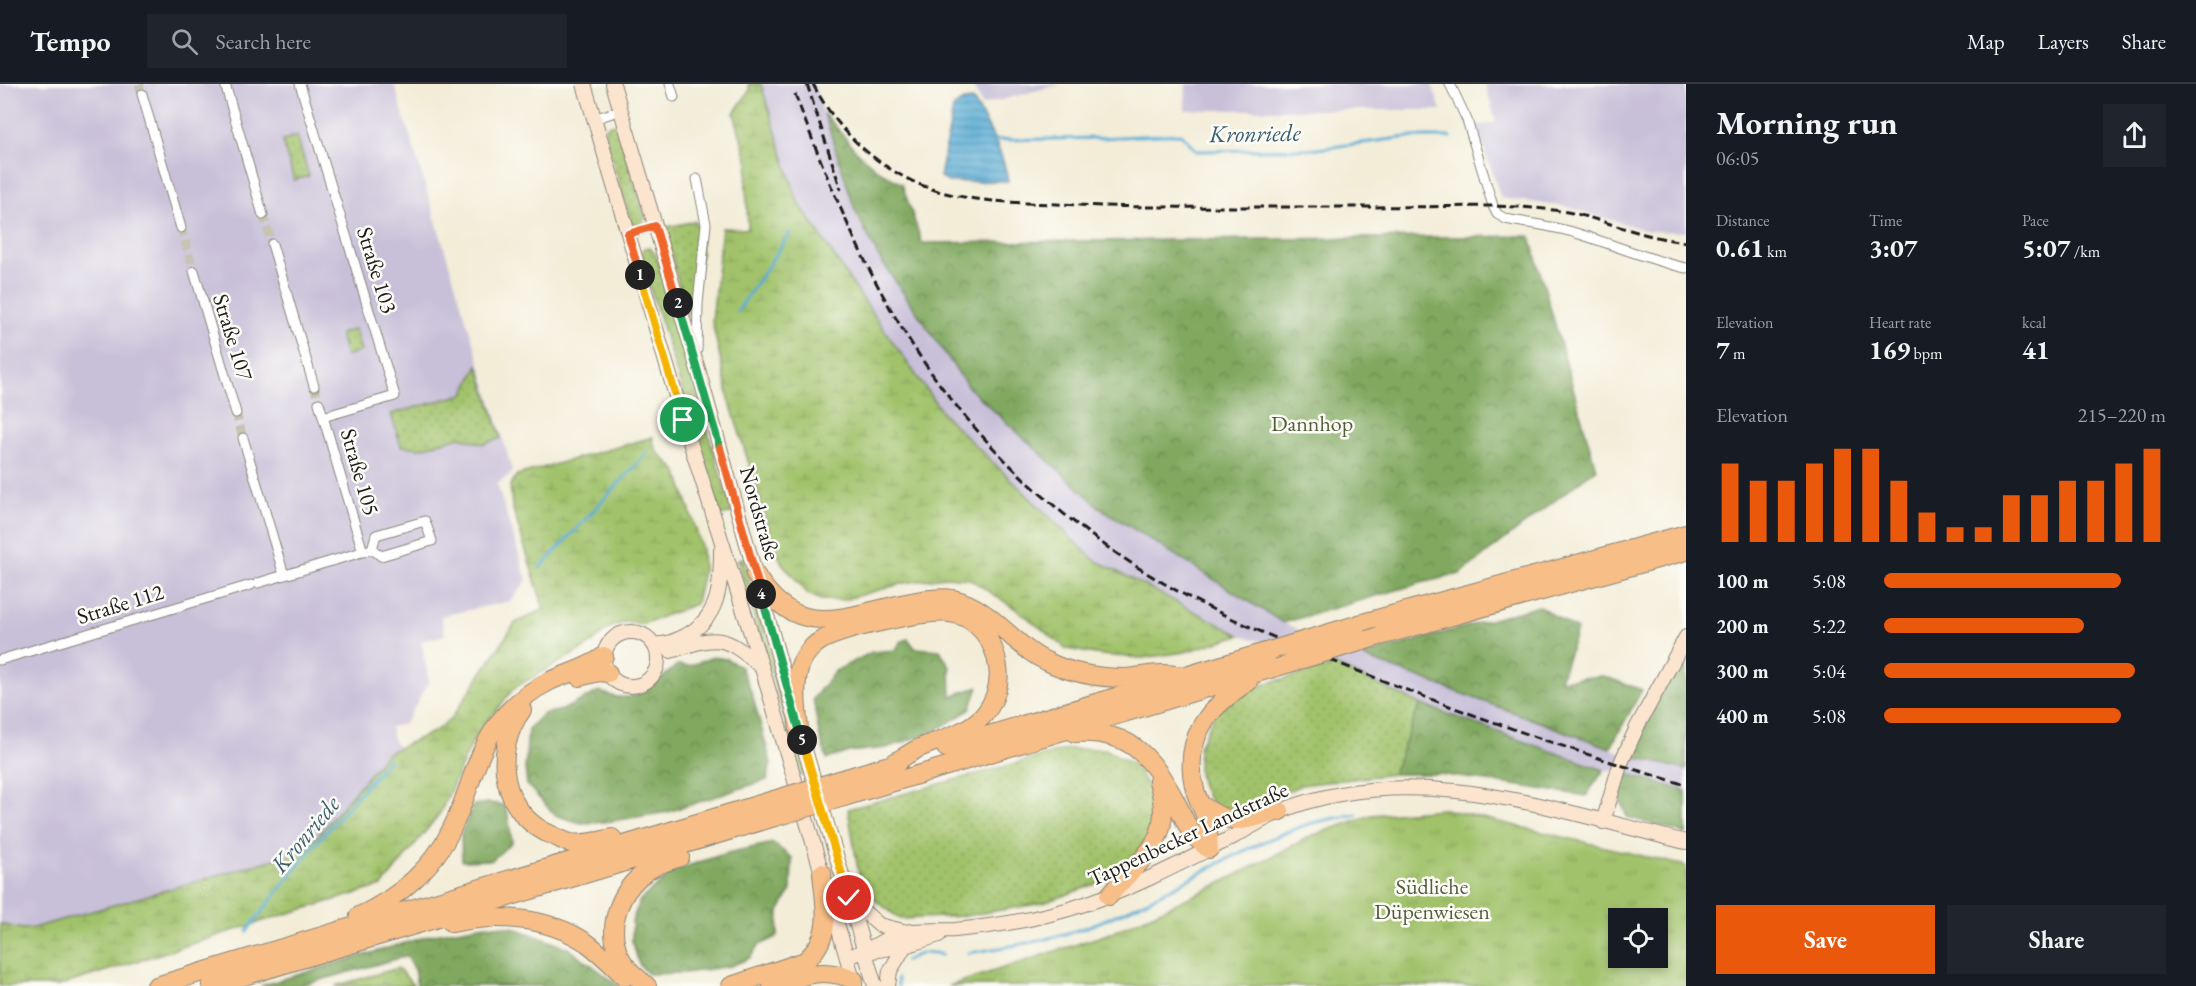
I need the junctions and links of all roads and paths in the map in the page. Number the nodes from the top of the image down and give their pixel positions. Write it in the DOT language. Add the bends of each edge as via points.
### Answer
graph roads {
  1 [pos="225,84"];
  2 [pos="300,84"];
  3 [pos="584,84"];
  4 [pos="613,84"];
  5 [pos="670,84"];
  6 [pos="1450,84"];
  7 [pos="142,94"];
  8 [pos="674,97"];
  9 [pos="621,110"];
  10 [pos="594,119"];
  11 [pos="697,179"];
  12 [pos="264,215"];
  13 [pos="655,226"];
  14 [pos="181,228"];
  15 [pos="628,234"];
  16 [pos="272,244"];
  17 [pos="1686,268"];
  18 [pos="194,271"];
  19 [pos="700,376"];
  20 [pos="314,386"];
  21 [pos="319,403"];
  22 [pos="236,413"];
  23 [pos="323,417"];
  24 [pos="243,438"];
  25 [pos="1686,534"];
  26 [pos="721,539"];
  27 [pos="368,550"];
  28 [pos="1686,551"];
  29 [pos="755,574"];
  30 [pos="284,575"];
  31 [pos="1686,637"];
  32 [pos="654,644"];
  33 [pos="659,659"];
  34 [pos="0,660"];
  35 [pos="606,664"];
  36 [pos="762,668"];
  37 [pos="1267,670"];
  38 [pos="1184,676"];
  39 [pos="799,730"];
  40 [pos="1043,736"];
  41 [pos="890,765"];
  42 [pos="1154,765"];
  43 [pos="842,788"];
  44 [pos="1200,804"];
  45 [pos="773,809"];
  46 [pos="1280,811"];
  47 [pos="1603,822"];
  48 [pos="666,832"];
  49 [pos="1686,842"];
  50 [pos="1209,849"];
  51 [pos="822,873"];
  52 [pos="1109,896"];
  53 [pos="849,898"];
  54 [pos="956,930"];
  55 [pos="392,931"];
  56 [pos="905,932"];
  57 [pos="905,946"];
  58 [pos="865,952"];
  59 [pos="847,957"];
  60 [pos="247,959"];
  61 [pos="855,983"];
  62 [pos="156,986"];
  63 [pos="211,986"];
  64 [pos="637,986"];
  65 [pos="647,986"];
  66 [pos="731,986"];
  67 [pos="767,986"];
  68 [pos="875,986"];
  69 [pos="888,986"];
  1 -- 12 [label="street"];
  2 -- 23 [label="street, Straße 103" via="395,396"];
  3 -- 10 [label="street, Nordstraße"];
  4 -- 9 [label="street, Nordstraße"];
  5 -- 8 [label="street"];
  6 -- 17 [label="street" via="1467,120 1493,206 1500,216 1578,233 1633,254"];
  7 -- 14 [label="street"];
  9 -- 10 [label="street"];
  9 -- 13 [label="street, Nordstraße"];
  10 -- 15 [label="street, Nordstraße"];
  11 -- 19 [label="street, Nordstraße" via="706,224 696,341"];
  13 -- 15 [label="street"];
  13 -- 19 [label="street, Nordstraße"];
  15 -- 26 [label="street, Nordstraße"];
  16 -- 20 [label="street"];
  18 -- 22 [label="street, Straße 107"];
  19 -- 29 [label="street, Nordstraße"];
  21 -- 23 [label="street, Straße 105"];
  23 -- 27 [label="street, Straße 105"];
  24 -- 30 [label="street"];
  25 -- 38 [label="highway, bridge"];
  26 -- 32 [label="street" via="719,584 711,615 689,633 664,645"];
  26 -- 36 [label="street, Nordstraße"];
  27 -- 27 [label="street" via="381,556 432,542 425,521 376,535"];
  27 -- 30 [label="street, Straße 112"];
  28 -- 37 [label="highway, bridge"];
  29 -- 38 [label="highway" via="776,602 802,616 840,618 898,604 950,598 981,610 1023,647 1072,672 1125,678"];
  29 -- 39 [label="street, Nordstraße"];
  30 -- 34 [label="street, Straße 112"];
  31 -- 47 [label="street" via="1637,727"];
  32 -- 33 [label="street"];
  32 -- 35 [label="street" via="642,634 623,633 608,646"];
  33 -- 35 [label="street" via="653,676 638,686 619,683"];
  33 -- 36 [label="street" via="666,652 712,639 728,641"];
  35 -- 48 [label="highway" via="548,689 524,708 512,723 507,740 504,778 526,819 543,832 571,843 643,830"];
  35 -- 60 [label="highway" via="594,663 549,682 500,721 485,743 446,840 412,881 378,908 297,935"];
  36 -- 51 [label="street, Nordstraße"];
  37 -- 40 [label="highway"];
  37 -- 44 [label="highway" via="1228,694 1200,728 1192,748 1192,772"];
  38 -- 41 [label="highway"];
  39 -- 41 [label="highway" via="796,680 802,662 820,640 916,615 952,613 980,627 996,653 998,686 992,702 982,716 951,737"];
  39 -- 53 [label="street, Nordstraße"];
  40 -- 42 [label="highway" via="1099,733 1119,738 1140,750"];
  40 -- 43 [label="highway"];
  41 -- 43 [label="highway"];
  42 -- 50 [label="highway" via="1193,834"];
  42 -- 52 [label="highway" via="1163,797 1159,835 1142,862"];
  43 -- 45 [label="highway, bridge"];
  44 -- 46 [label="highway" via="1216,816 1231,820"];
  44 -- 50 [label="highway" via="1208,823"];
  45 -- 48 [label="highway"];
  45 -- 55 [label="highway"];
  45 -- 65 [label="highway" via="759,830 654,866 625,893 614,925 615,941 627,967"];
  46 -- 47 [label="street, Tappenbecker Landstraße" via="1371,789 1439,788"];
  46 -- 50 [label="street, Tappenbecker Landstraße"];
  47 -- 49 [label="street, Tappenbecker Landstraße"];
  48 -- 60 [label="highway"];
  50 -- 52 [label="street, Tappenbecker Landstraße"];
  51 -- 59 [label="street, Nordstraße"];
  51 -- 66 [label="highway" via="826,927 815,953 806,961"];
  52 -- 54 [label="street, Tappenbecker Landstraße" via="1046,914"];
  53 -- 56 [label="street" via="879,925"];
  53 -- 58 [label="street, Nordstraße"];
  54 -- 56 [label="street, Tappenbecker Landstraße"];
  54 -- 57 [label="street, Tappenbecker Landstraße"];
  55 -- 63 [label="highway"];
  55 -- 64 [label="highway" via="408,934 466,920 531,921 586,943"];
  56 -- 58 [label="street" via="886,938"];
  57 -- 58 [label="street, Tappenbecker Landstraße"];
  57 -- 69 [label="street" via="890,971"];
  58 -- 59 [label="street"];
  58 -- 68 [label="street, Nordstraße"];
  59 -- 61 [label="street, Nordstraße"];
  60 -- 62 [label="highway"];
  61 -- 67 [label="highway" via="842,975 825,972"];
}
